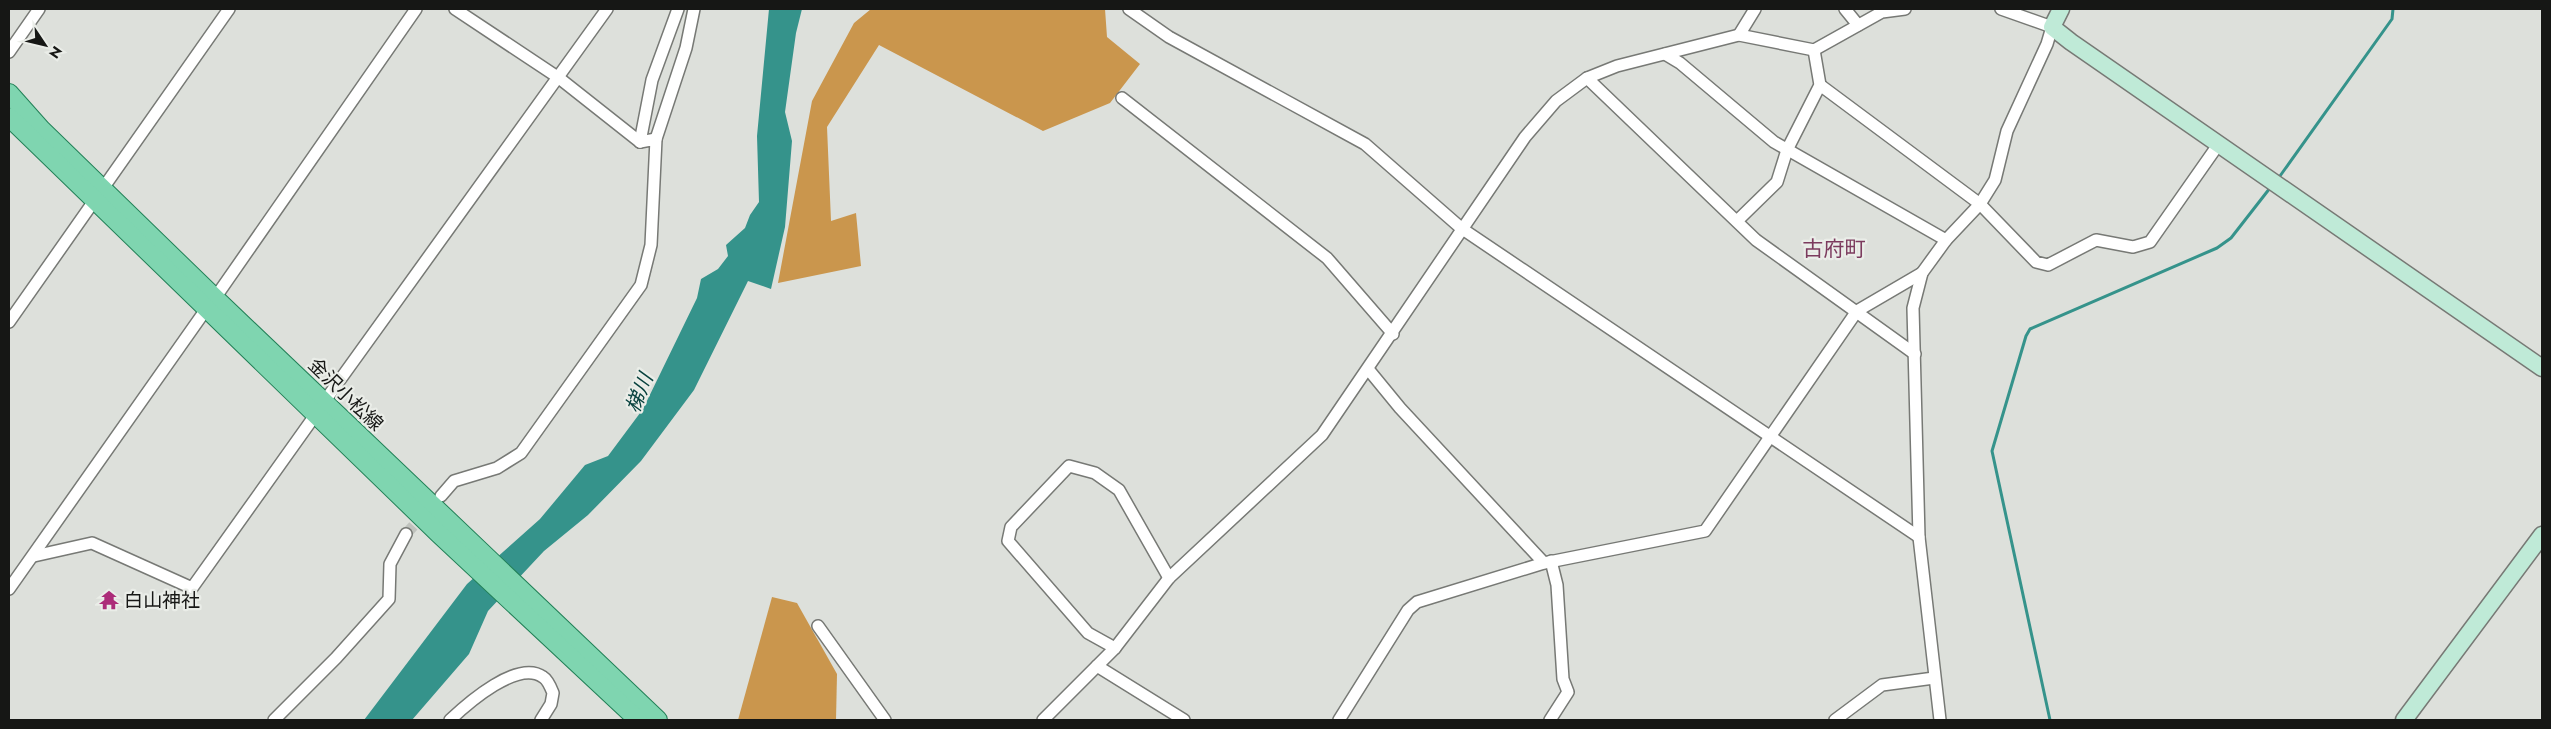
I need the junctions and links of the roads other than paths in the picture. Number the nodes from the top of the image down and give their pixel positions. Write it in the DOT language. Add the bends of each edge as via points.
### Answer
graph roads {
  1 [pos="39,9"];
  2 [pos="229,9"];
  3 [pos="416,9"];
  4 [pos="455,9"];
  5 [pos="607,9"];
  6 [pos="678,9"];
  7 [pos="694,9"];
  8 [pos="1129,9"];
  9 [pos="1755,9"];
  10 [pos="1845,9"];
  11 [pos="1905,9"];
  12 [pos="2001,9"];
  13 [pos="2061,9"];
  14 [pos="1858,25"];
  15 [pos="2052,27"];
  16 [pos="1739,36"];
  17 [pos="1814,50"];
  18 [pos="9,52"];
  19 [pos="1664,54"];
  20 [pos="559,78"];
  21 [pos="1586,78"];
  22 [pos="1820,85"];
  23 [pos="9,93"];
  24 [pos="1122,98"];
  25 [pos="9,117"];
  26 [pos="656,139"];
  27 [pos="640,142"];
  28 [pos="2218,144"];
  29 [pos="1787,150"];
  30 [pos="98,195"];
  31 [pos="1980,204"];
  32 [pos="1737,221"];
  33 [pos="1461,228"];
  34 [pos="1946,240"];
  35 [pos="1922,273"];
  36 [pos="211,303"];
  37 [pos="1857,311"];
  38 [pos="9,322"];
  39 [pos="1393,334"];
  40 [pos="1915,354"];
  41 [pos="2542,368"];
  42 [pos="1368,369"];
  43 [pos="320,408"];
  44 [pos="1770,436"];
  45 [pos="441,496"];
  46 [pos="406,534"];
  47 [pos="2542,535"];
  48 [pos="1919,537"];
  49 [pos="34,556"];
  50 [pos="1547,562"];
  51 [pos="1169,578"];
  52 [pos="9,589"];
  53 [pos="818,626"];
  54 [pos="555,633"];
  55 [pos="1115,648"];
  56 [pos="1097,666"];
  57 [pos="1934,678"];
  58 [pos="274,720"];
  59 [pos="450,720"];
  60 [pos="541,720"];
  61 [pos="638,720"];
  62 [pos="658,720"];
  63 [pos="885,720"];
  64 [pos="1043,720"];
  65 [pos="1184,720"];
  66 [pos="1338,720"];
  67 [pos="1550,720"];
  68 [pos="1835,720"];
  69 [pos="1940,720"];
  70 [pos="2404,720"];
  1 -- 18 [label="street"];
  2 -- 30 [label="street"];
  3 -- 36 [label="street"];
  4 -- 20 [label="street"];
  5 -- 20 [label="street"];
  6 -- 27 [label="street" via="652,80"];
  7 -- 26 [label="street" via="686,48"];
  8 -- 33 [label="street" via="1170,37 1365,144"];
  9 -- 16 [label="street"];
  10 -- 14 [label="street"];
  11 -- 14 [label="street" via="1882,12"];
  12 -- 15 [label="street"];
  13 -- 15 [label="street"];
  14 -- 17 [label="street"];
  15 -- 28 [label="street"];
  15 -- 31 [label="street" via="2007,131 1995,180"];
  16 -- 17 [label="street"];
  16 -- 19 [label="street"];
  17 -- 22 [label="street"];
  19 -- 21 [label="street"];
  19 -- 29 [label="street" via="1680,63"];
  20 -- 27 [label="street"];
  20 -- 43 [label="street"];
  21 -- 32 [label="street"];
  21 -- 33 [label="street" via="1556,101 1525,137"];
  22 -- 29 [label="street"];
  22 -- 31 [label="street"];
  23 -- 30 [label="main road, 金沢小松線"];
  24 -- 39 [label="street" via="1327,258"];
  25 -- 30 [label="main road, 金沢小松線"];
  26 -- 27 [label="street"];
  26 -- 45 [label="street" via="651,245 641,285 521,453 497,468 454,481"];
  28 -- 31 [label="street" via="2150,242 2133,247 2096,240 2048,265 2036,262"];
  28 -- 41 [label="street"];
  29 -- 32 [label="street" via="1777,182"];
  29 -- 34 [label="street"];
  30 -- 36 [label="main road, 金沢小松線"];
  30 -- 38 [label="street"];
  31 -- 34 [label="street"];
  32 -- 37 [label="street" via="1786,263"];
  33 -- 39 [label="street"];
  33 -- 44 [label="street"];
  34 -- 35 [label="street"];
  35 -- 37 [label="street"];
  35 -- 40 [label="street" via="1912,308"];
  36 -- 43 [label="main road, 金沢小松線"];
  36 -- 49 [label="street"];
  37 -- 40 [label="street"];
  37 -- 44 [label="street"];
  39 -- 42 [label="street"];
  40 -- 48 [label="street"];
  42 -- 50 [label="street"];
  42 -- 51 [label="street" via="1322,435"];
  43 -- 49 [label="street" via="192,588 92,543"];
  43 -- 54 [label="main road, 金沢小松線"];
  44 -- 48 [label="street"];
  44 -- 50 [label="street" via="1705,531"];
  46 -- 58 [label="street" via="390,564 389,599"];
  47 -- 70 [label="street"];
  48 -- 57 [label="street"];
  49 -- 52 [label="street"];
  50 -- 66 [label="street" via="1417,602 1408,610"];
  50 -- 67 [label="street" via="1558,585 1563,679 1568,692"];
  51 -- 55 [label="street"];
  51 -- 55 [label="street" via="1119,490 1095,473 1069,466 1011,527 1008,541 1020,558 1088,634"];
  53 -- 63 [label="street"];
  54 -- 61 [label="main road, 金沢小松線"];
  54 -- 62 [label="main road, 金沢小松線"];
  55 -- 56 [label="street"];
  56 -- 64 [label="street"];
  56 -- 65 [label="street"];
  57 -- 68 [label="street" via="1882,685"];
  57 -- 69 [label="street"];
  59 -- 60 [label="street" via="484,692 514,675 530,671 544,677 553,693 551,704"];
}
